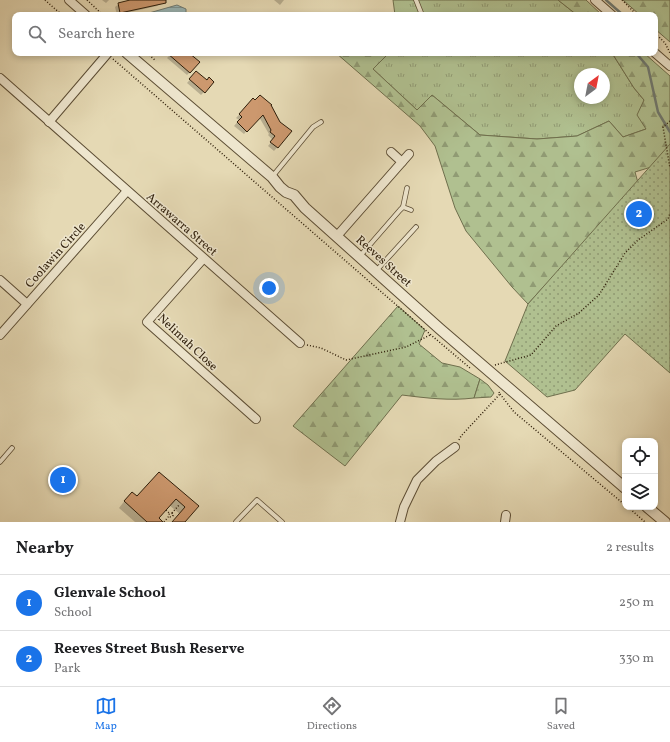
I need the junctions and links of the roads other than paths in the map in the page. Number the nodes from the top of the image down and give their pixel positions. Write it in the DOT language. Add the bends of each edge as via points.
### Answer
graph roads {
  1 [pos="69,0"];
  2 [pos="416,0"];
  3 [pos="595,0"];
  4 [pos="83,12"];
  5 [pos="421,12"];
  6 [pos="609,12"];
  7 [pos="105,56"];
  8 [pos="131,56"];
  9 [pos="658,56"];
  10 [pos="670,66"];
  11 [pos="0,78"];
  12 [pos="49,122"];
  13 [pos="321,122"];
  14 [pos="391,152"];
  15 [pos="409,154"];
  16 [pos="402,162"];
  17 [pos="272,177"];
  18 [pos="407,188"];
  19 [pos="127,191"];
  20 [pos="403,207"];
  21 [pos="410,210"];
  22 [pos="416,228"];
  23 [pos="337,236"];
  24 [pos="359,256"];
  25 [pos="203,259"];
  26 [pos="376,271"];
  27 [pos="0,280"];
  28 [pos="27,304"];
  29 [pos="0,335"];
  30 [pos="300,343"];
  31 [pos="256,419"];
  32 [pos="455,447"];
  33 [pos="12,448"];
  34 [pos="0,462"];
  35 [pos="622,485"];
  36 [pos="651,510"];
  37 [pos="236,522"];
  38 [pos="282,522"];
  39 [pos="400,522"];
  40 [pos="665,522"];
  1 -- 4 [label="street"];
  2 -- 5 [label="lane"];
  3 -- 6 [label="street"];
  7 -- 12 [label="street"];
  8 -- 17 [label="street, Reeves Street"];
  9 -- 10 [label="street"];
  11 -- 12 [label="street"];
  12 -- 19 [label="street, Arrawarra Street"];
  13 -- 17 [label="lane"];
  14 -- 16 [label="street"];
  15 -- 16 [label="street"];
  16 -- 23 [label="street"];
  17 -- 23 [label="street, Reeves Street" via="280,187 294,195"];
  18 -- 20 [label="lane"];
  19 -- 25 [label="street, Arrawarra Street"];
  19 -- 28 [label="street, Coolawin Circle"];
  20 -- 21 [label="lane"];
  20 -- 24 [label="lane"];
  22 -- 26 [label="lane"];
  23 -- 24 [label="street, Reeves Street"];
  24 -- 26 [label="street, Reeves Street"];
  25 -- 30 [label="street, Arrawarra Street"];
  25 -- 31 [label="street, Nelimah Close" via="147,322"];
  26 -- 35 [label="street, Reeves Street"];
  27 -- 28 [label="street"];
  28 -- 29 [label="street, Coolawin Circle"];
  32 -- 39 [label="street" via="417,480"];
  33 -- 34 [label="lane"];
  36 -- 40 [label="street"];
  37 -- 38 [label="lane" via="257,500"];
}
